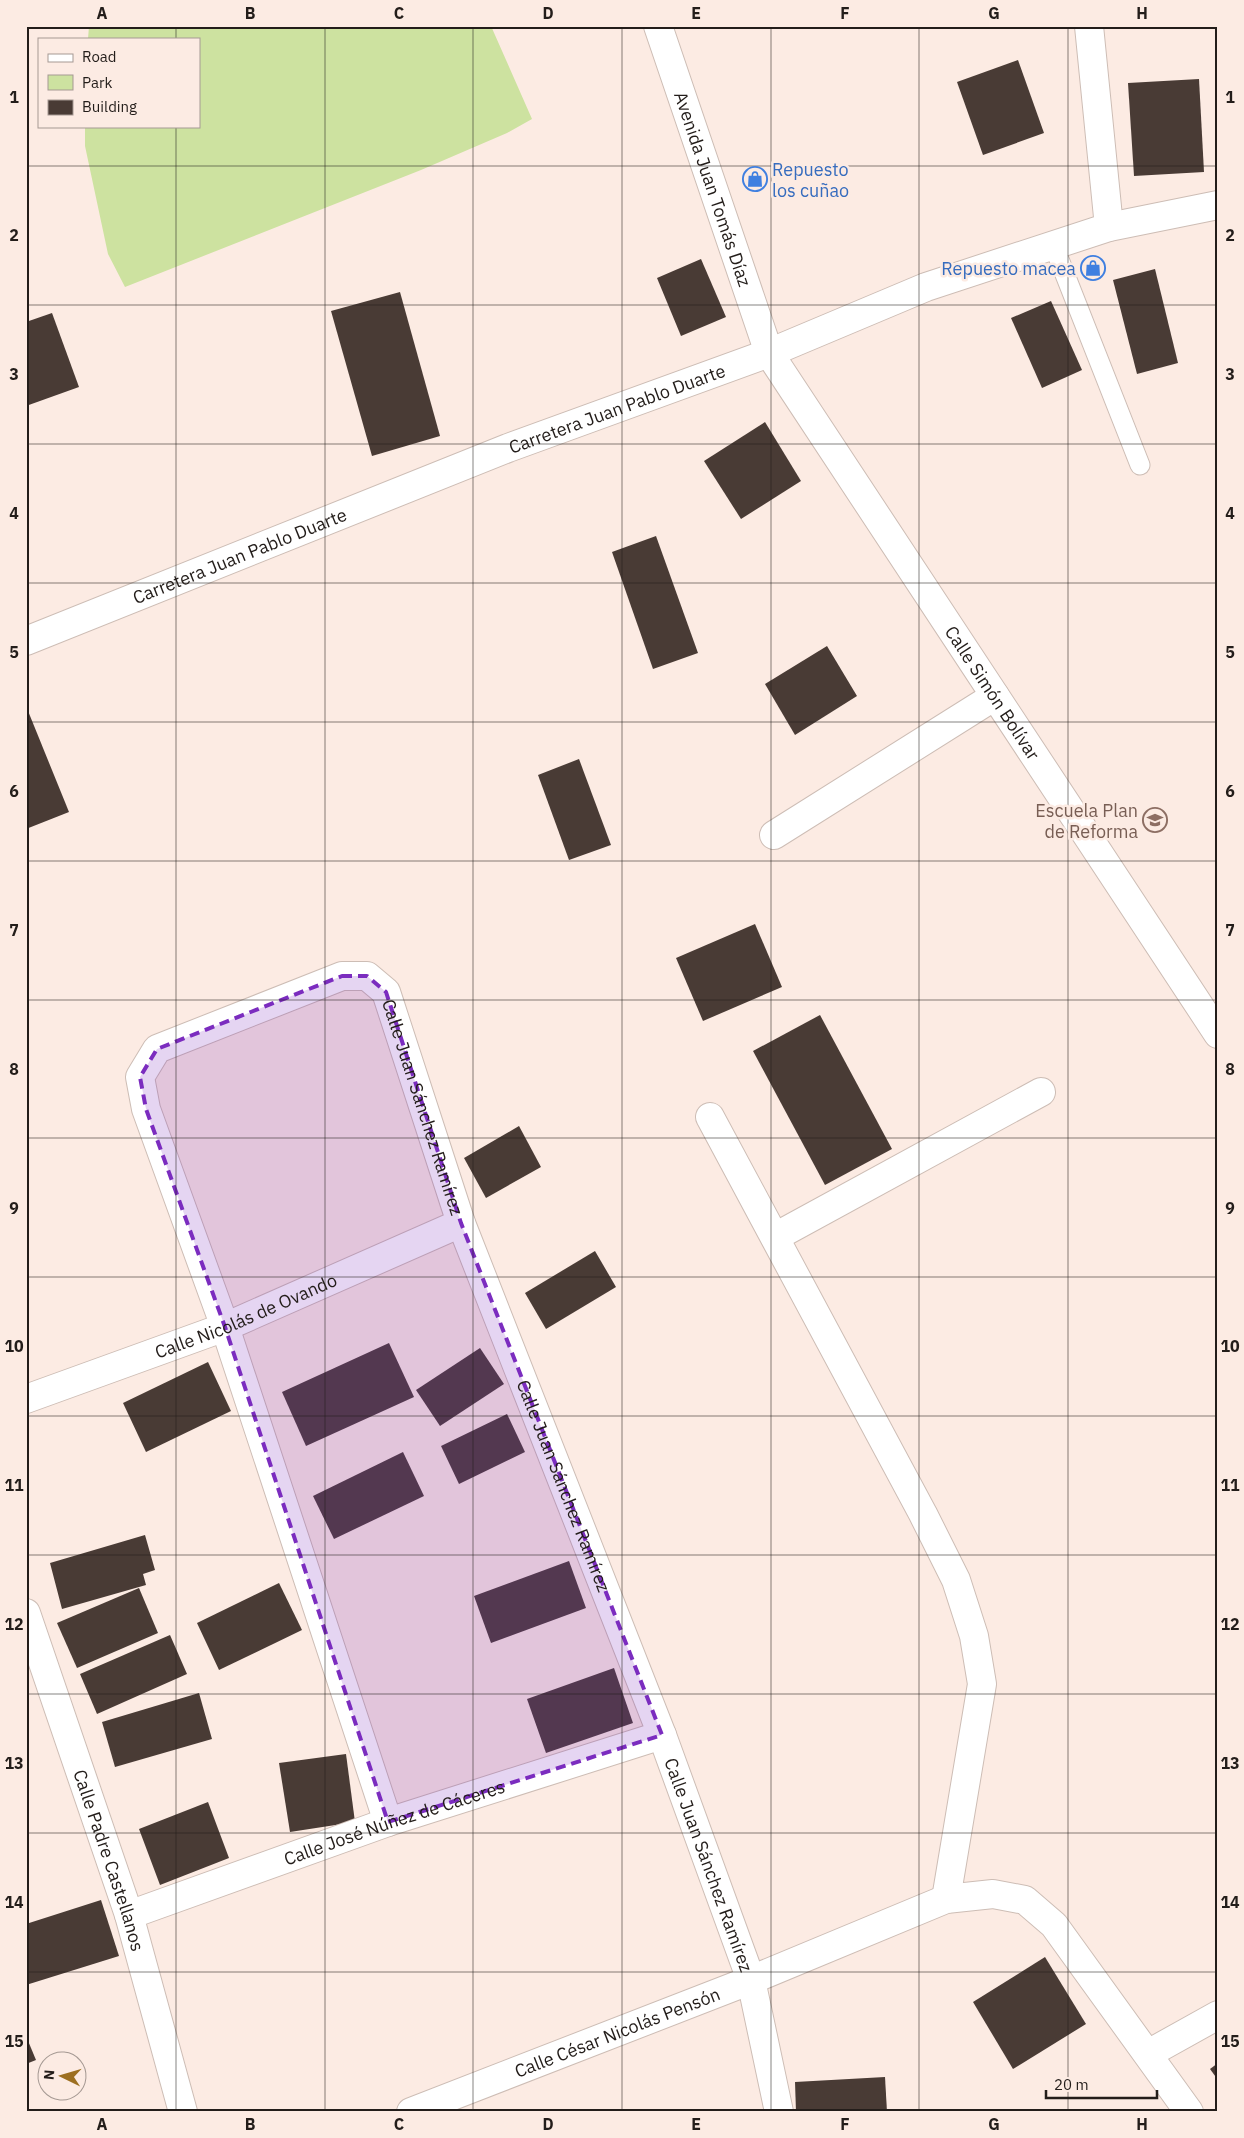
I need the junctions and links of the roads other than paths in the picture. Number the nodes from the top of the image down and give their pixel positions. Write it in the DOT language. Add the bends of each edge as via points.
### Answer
graph roads {
  1 [pos="658,26"];
  2 [pos="1089,26"];
  3 [pos="1218,205"];
  4 [pos="1109,227"];
  5 [pos="1053,244"];
  6 [pos="769,353"];
  7 [pos="1140,465"];
  8 [pos="26,641"];
  9 [pos="995,696"];
  10 [pos="774,835"];
  11 [pos="1218,1034"];
  12 [pos="1041,1092"];
  13 [pos="710,1116"];
  14 [pos="461,1223"];
  15 [pos="775,1237"];
  16 [pos="225,1327"];
  17 [pos="26,1399"];
  18 [pos="26,1613"];
  19 [pos="662,1735"];
  20 [pos="388,1822"];
  21 [pos="946,1899"];
  22 [pos="129,1915"];
  23 [pos="751,1980"];
  24 [pos="1218,2015"];
  25 [pos="1148,2054"];
  26 [pos="183,2112"];
  27 [pos="411,2112"];
  28 [pos="779,2112"];
  29 [pos="1189,2112"];
  1 -- 6 [label="street, Avenida Juan Tomás Díaz"];
  2 -- 4 [label="street"];
  3 -- 4 [label="street, Carretera Juan Pablo Duarte"];
  4 -- 5 [label="street, Carretera Juan Pablo Duarte"];
  5 -- 6 [label="street, Carretera Juan Pablo Duarte" via="926,287"];
  5 -- 7 [label="lane"];
  6 -- 8 [label="street, Carretera Juan Pablo Duarte" via="508,448"];
  6 -- 9 [label="street, Calle Simón Bolívar"];
  9 -- 10 [label="street"];
  9 -- 11 [label="street, Calle Simón Bolívar"];
  12 -- 15 [label="street"];
  13 -- 15 [label="street"];
  14 -- 16 [label="street, Calle Nicolás de Ovando"];
  14 -- 16 [label="street, Calle Juan Sánchez Ramírez" via="386,992 367,976 342,976 157,1049 140,1077 146,1109"];
  14 -- 19 [label="street, Calle Juan Sánchez Ramírez"];
  15 -- 21 [label="street" via="956,1580 974,1636 982,1684"];
  16 -- 17 [label="street, Calle Nicolás de Ovando"];
  16 -- 20 [label="street, Calle Juan Sánchez Ramírez"];
  18 -- 22 [label="street, Calle Padre Castellanos"];
  19 -- 20 [label="street, Calle José Núñez de Cáceres"];
  19 -- 23 [label="street, Calle Juan Sánchez Ramírez"];
  20 -- 22 [label="street, Calle José Núñez de Cáceres"];
  21 -- 23 [label="street, Calle César Nicolás Pensón"];
  21 -- 25 [label="street, Calle César Nicolás Pensón" via="993,1894 1025,1900 1054,1925"];
  22 -- 26 [label="street, Calle Padre Castellanos"];
  23 -- 27 [label="street, Calle César Nicolás Pensón"];
  23 -- 28 [label="street, Calle Juan Sánchez Ramírez"];
  24 -- 25 [label="street"];
  25 -- 29 [label="street, Calle César Nicolás Pensón"];
}
